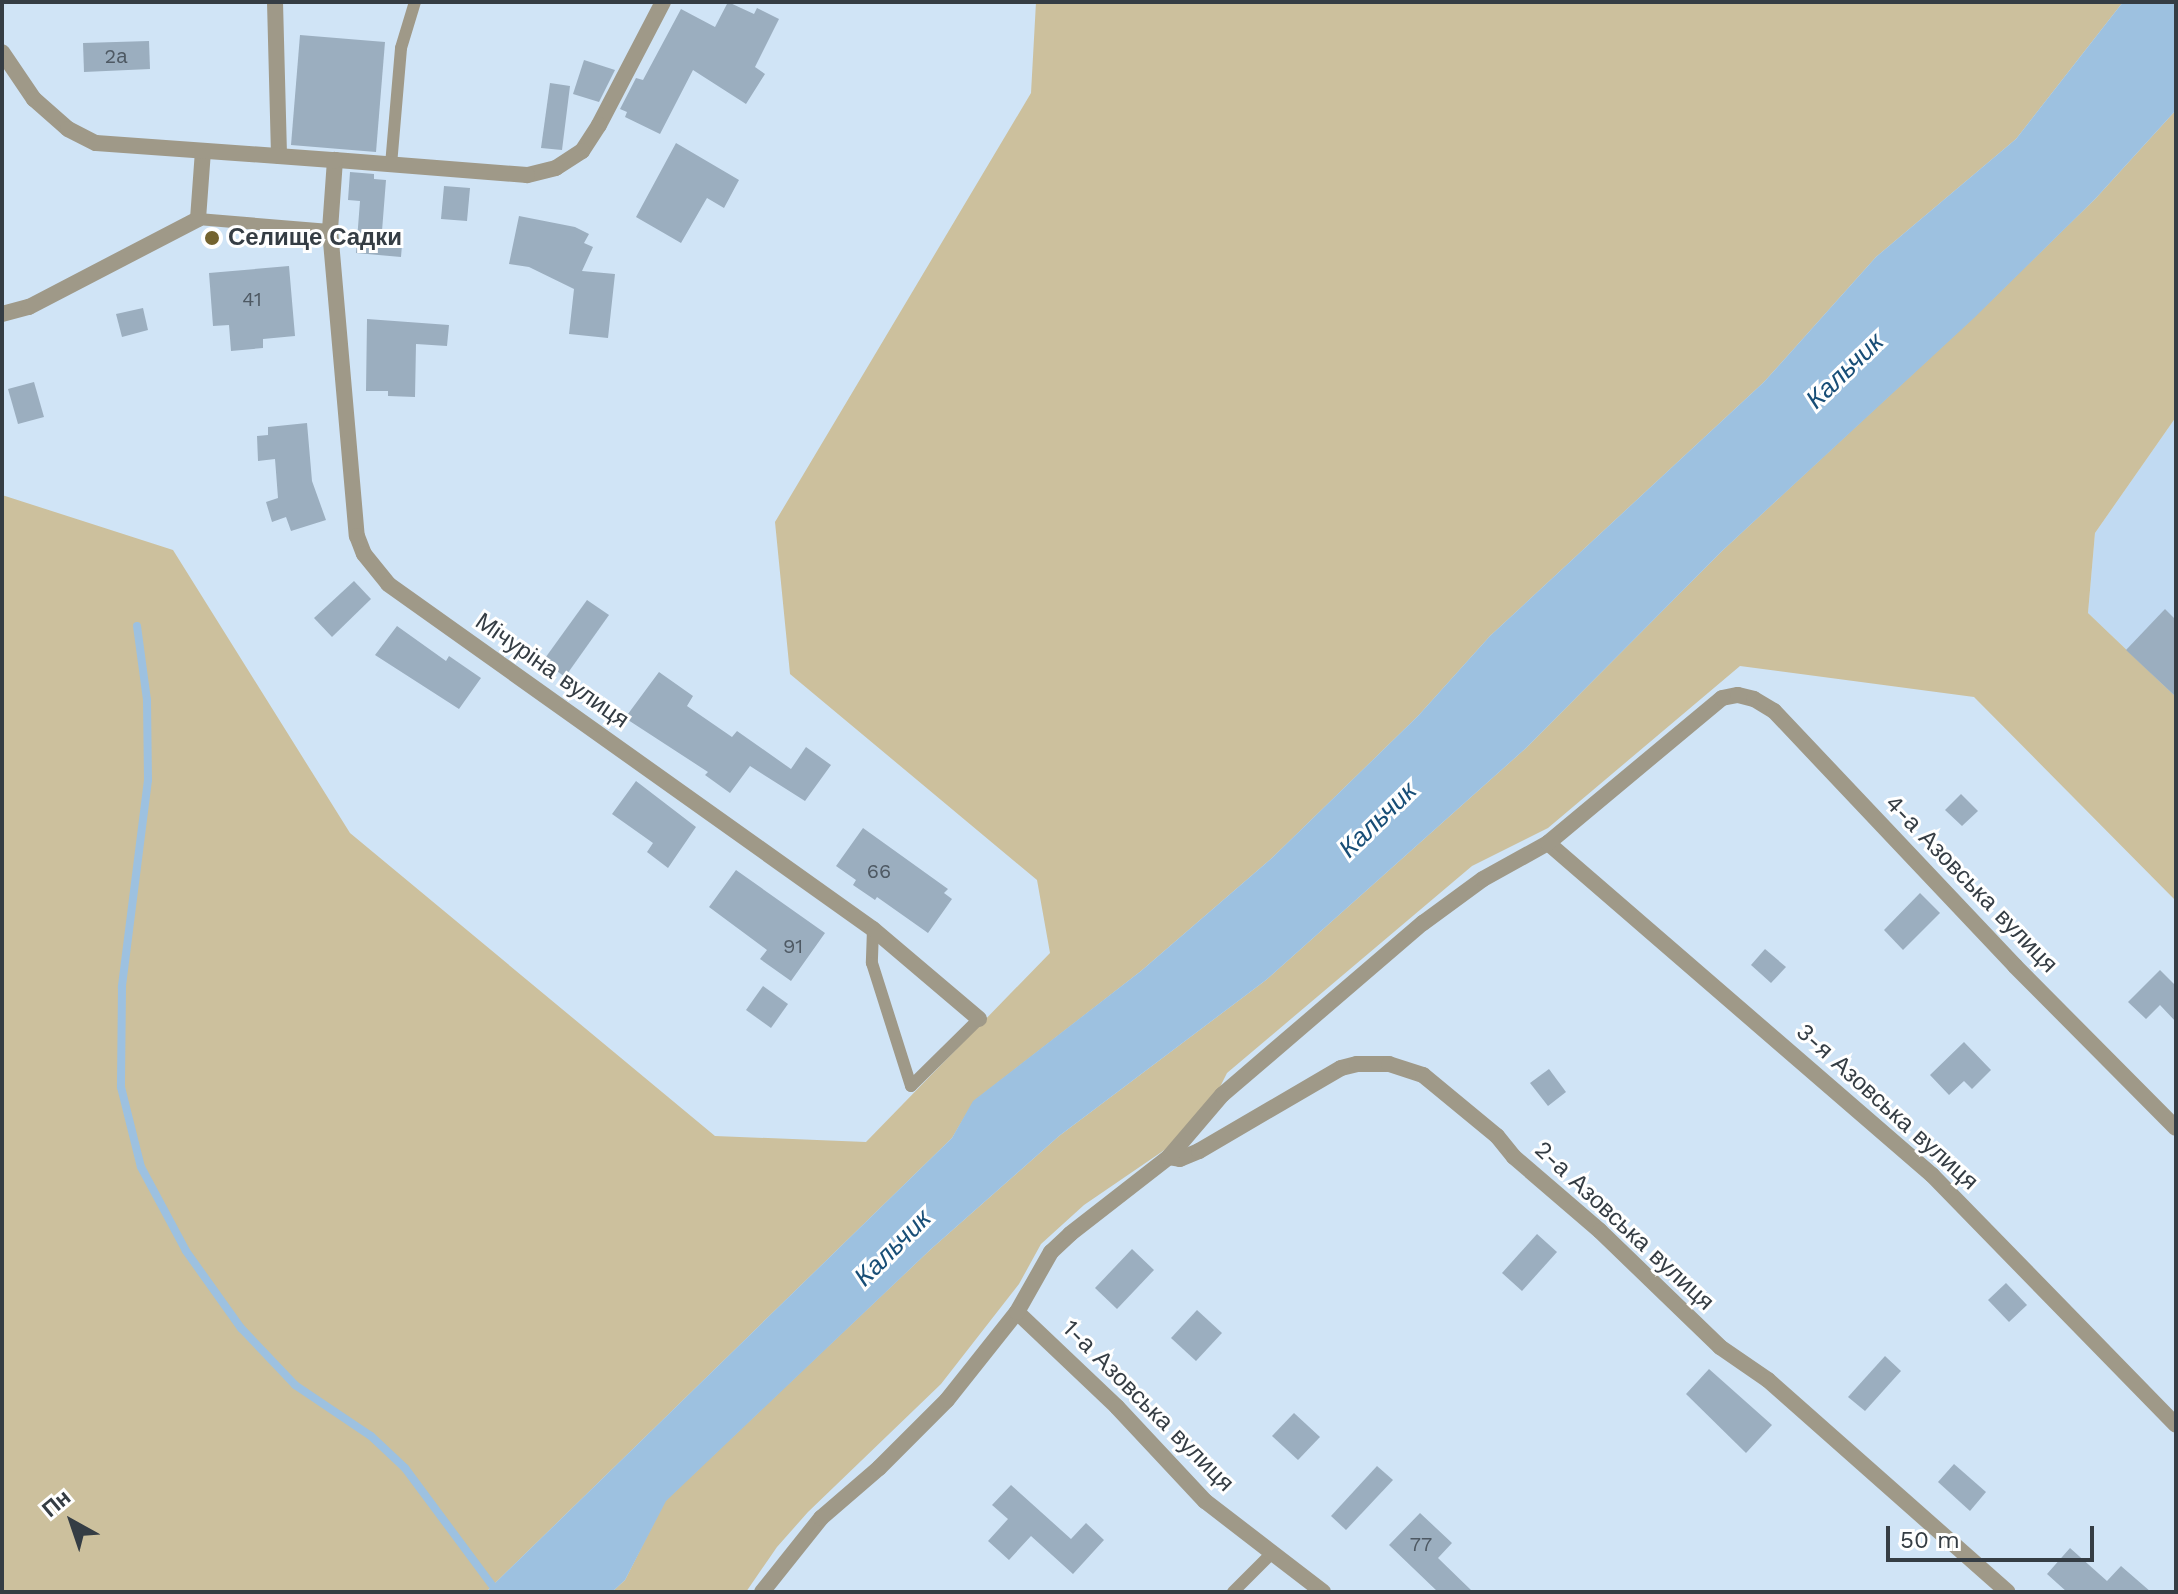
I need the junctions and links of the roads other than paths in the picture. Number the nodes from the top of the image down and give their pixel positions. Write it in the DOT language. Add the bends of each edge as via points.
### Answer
graph roads {
  1 [pos="275,2"];
  2 [pos="415,2"];
  3 [pos="663,2"];
  4 [pos="2,52"];
  5 [pos="203,151"];
  6 [pos="279,156"];
  7 [pos="335,160"];
  8 [pos="391,165"];
  9 [pos="198,219"];
  10 [pos="330,230"];
  11 [pos="2,314"];
  12 [pos="1548,843"];
  13 [pos="873,929"];
  14 [pos="979,1019"];
  15 [pos="2176,1128"];
  16 [pos="1169,1157"];
  17 [pos="1017,1312"];
  18 [pos="2175,1420"];
  19 [pos="1273,1552"];
  20 [pos="762,1592"];
  21 [pos="1233,1592"];
  22 [pos="1323,1592"];
  23 [pos="2008,1592"];
  1 -- 6 [label="street"];
  2 -- 8 [label="lane" via="401,48"];
  3 -- 8 [label="street" via="599,125 582,151 556,168 527,175"];
  4 -- 5 [label="street" via="34,99 68,129 96,143"];
  5 -- 6 [label="street"];
  5 -- 9 [label="street"];
  6 -- 7 [label="street"];
  7 -- 8 [label="street"];
  7 -- 10 [label="street, Мічуріна вулиця"];
  9 -- 10 [label="lane"];
  9 -- 11 [label="street" via="29,307"];
  10 -- 13 [label="street, Мічуріна вулиця" via="354,517 374,570"];
  12 -- 15 [label="street, 4-а Азовська вулиця" via="1722,698 1754,699 1774,711"];
  12 -- 16 [label="street" via="1483,879 1423,923 1222,1095"];
  12 -- 18 [label="street, 3-я Азовська вулиця" via="1932,1175"];
  13 -- 14 [label="street, Мічуріна вулиця"];
  13 -- 14 [label="lane" via="872,963 911,1086"];
  16 -- 17 [label="street" via="1051,1252"];
  16 -- 23 [label="street, 2-а Азовська вулиця" via="1180,1159 1199,1151 1341,1068 1389,1064 1423,1075 1497,1136 1720,1347 1768,1380"];
  17 -- 19 [label="street, 1-а Азовська вулиця" via="1205,1501"];
  17 -- 20 [label="street" via="947,1400 821,1518"];
  19 -- 21 [label="lane"];
  19 -- 22 [label="street, 1-а Азовська вулиця"];
}
